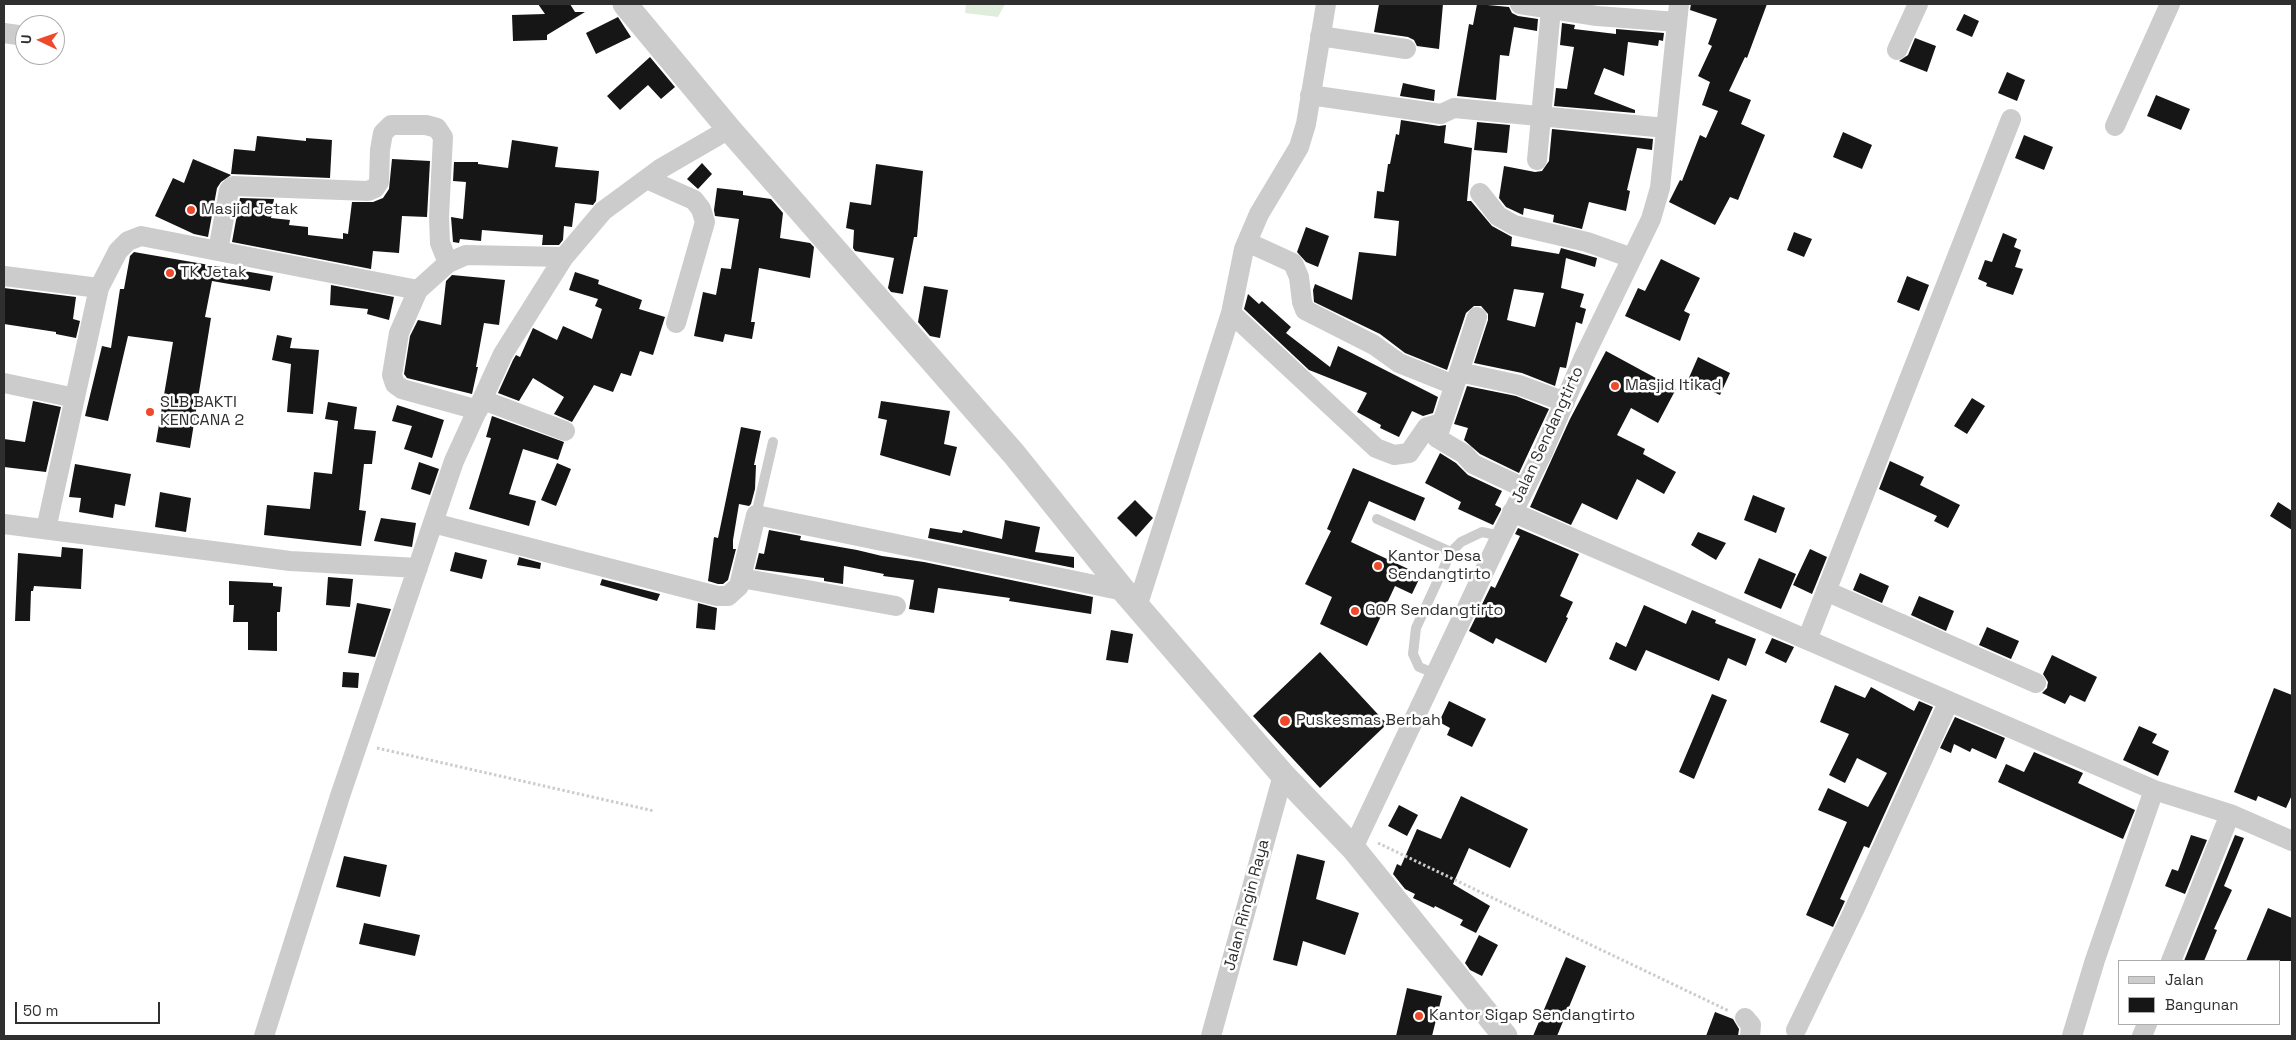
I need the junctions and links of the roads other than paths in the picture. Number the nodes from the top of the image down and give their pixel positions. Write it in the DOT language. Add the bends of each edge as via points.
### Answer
graph roads {
  1 [pos="625,4"];
  2 [pos="1326,4"];
  3 [pos="1520,4"];
  4 [pos="1918,4"];
  5 [pos="2170,4"];
  6 [pos="1551,9"];
  7 [pos="1678,13"];
  8 [pos="1320,36"];
  9 [pos="1406,49"];
  10 [pos="1897,50"];
  11 [pos="1310,95"];
  12 [pos="1541,117"];
  13 [pos="2011,119"];
  14 [pos="2115,126"];
  15 [pos="1666,128"];
  16 [pos="729,129"];
  17 [pos="1537,160"];
  18 [pos="648,179"];
  19 [pos="1480,193"];
  20 [pos="1247,242"];
  21 [pos="218,251"];
  22 [pos="564,257"];
  23 [pos="1632,258"];
  24 [pos="448,263"];
  25 [pos="4,276"];
  26 [pos="99,288"];
  27 [pos="418,290"];
  28 [pos="1231,313"];
  29 [pos="1477,317"];
  30 [pos="676,323"];
  31 [pos="1456,379"];
  32 [pos="4,383"];
  33 [pos="75,398"];
  34 [pos="1565,402"];
  35 [pos="480,405"];
  36 [pos="1439,426"];
  37 [pos="564,431"];
  38 [pos="773,442"];
  39 [pos="1524,488"];
  40 [pos="1512,512"];
  41 [pos="756,515"];
  42 [pos="1377,519"];
  43 [pos="433,523"];
  44 [pos="4,524"];
  45 [pos="46,529"];
  46 [pos="1501,536"];
  47 [pos="1451,552"];
  48 [pos="418,568"];
  49 [pos="741,578"];
  50 [pos="1826,592"];
  51 [pos="1131,597"];
  52 [pos="896,606"];
  53 [pos="1807,640"];
  54 [pos="1436,674"];
  55 [pos="2036,683"];
  56 [pos="1949,701"];
  57 [pos="1283,775"];
  58 [pos="2154,790"];
  59 [pos="2230,814"];
  60 [pos="1356,841"];
  61 [pos="2292,841"];
  62 [pos="2171,960"];
  63 [pos="1796,1030"];
  64 [pos="264,1036"];
  65 [pos="1211,1036"];
  66 [pos="1505,1036"];
  67 [pos="2072,1036"];
  1 -- 16 [label="street"];
  2 -- 8 [label="street"];
  3 -- 6 [label="street"];
  4 -- 10 [label="street"];
  5 -- 14 [label="street"];
  6 -- 7 [label="street" via="1597,16"];
  6 -- 12 [label="street"];
  7 -- 15 [label="street, Jalan Sendangtirto"];
  8 -- 9 [label="street"];
  8 -- 11 [label="street"];
  11 -- 12 [label="street" via="1440,114 1454,108"];
  11 -- 20 [label="street" via="1299,147 1259,214"];
  12 -- 15 [label="street"];
  12 -- 17 [label="street"];
  13 -- 50 [label="street"];
  15 -- 23 [label="street, Jalan Sendangtirto" via="1660,188 1651,219"];
  16 -- 18 [label="street"];
  16 -- 51 [label="street" via="1014,454"];
  18 -- 22 [label="street" via="603,211"];
  18 -- 30 [label="street" via="694,200 705,222"];
  19 -- 23 [label="street" via="1498,216 1514,225 1587,242"];
  20 -- 28 [label="street"];
  20 -- 31 [label="street" via="1293,263 1305,310 1374,345 1399,362"];
  21 -- 24 [label="street" via="229,190 233,186 368,191 379,182 383,133 392,125 426,125 437,128 443,137 440,243"];
  21 -- 26 [label="street" via="141,236 128,241 118,251"];
  21 -- 27 [label="street"];
  22 -- 24 [label="street" via="466,255"];
  22 -- 35 [label="street" via="503,354"];
  23 -- 34 [label="street, Jalan Sendangtirto"];
  24 -- 27 [label="street"];
  25 -- 26 [label="street"];
  26 -- 33 [label="street"];
  27 -- 35 [label="street" via="399,333 392,375 395,384 402,389"];
  28 -- 36 [label="street" via="1376,448 1394,454 1409,453 1427,428"];
  28 -- 51 [label="street"];
  29 -- 31 [label="street"];
  31 -- 34 [label="street" via="1519,385"];
  31 -- 36 [label="street"];
  32 -- 33 [label="street"];
  33 -- 45 [label="street"];
  34 -- 39 [label="street, Jalan Sendangtirto"];
  35 -- 37 [label="street"];
  35 -- 43 [label="street" via="454,461"];
  36 -- 39 [label="street" via="1439,441 1464,454 1473,464"];
  38 -- 41 [label="lane"];
  39 -- 40 [label="street, Jalan Sendangtirto"];
  40 -- 46 [label="street, Jalan Sendangtirto"];
  40 -- 53 [label="street"];
  41 -- 49 [label="street"];
  41 -- 51 [label="street"];
  42 -- 47 [label="lane"];
  43 -- 48 [label="street"];
  43 -- 49 [label="street" via="718,596 734,592"];
  44 -- 45 [label="street"];
  45 -- 48 [label="street" via="290,561"];
  46 -- 47 [label="lane" via="1482,532 1461,542"];
  46 -- 54 [label="street, Jalan Sendangtirto"];
  47 -- 54 [label="lane" via="1416,628 1413,654 1419,666"];
  48 -- 64 [label="street"];
  49 -- 52 [label="street"];
  50 -- 53 [label="street"];
  50 -- 55 [label="street"];
  51 -- 57 [label="street"];
  53 -- 56 [label="street"];
  54 -- 60 [label="street, Jalan Sendangtirto"];
  56 -- 58 [label="street"];
  56 -- 63 [label="street"];
  57 -- 60 [label="street"];
  57 -- 65 [label="street, Jalan Ringin Raya"];
  58 -- 59 [label="street"];
  58 -- 67 [label="street"];
  59 -- 61 [label="street"];
  59 -- 62 [label="street"];
  60 -- 66 [label="street"];
}
